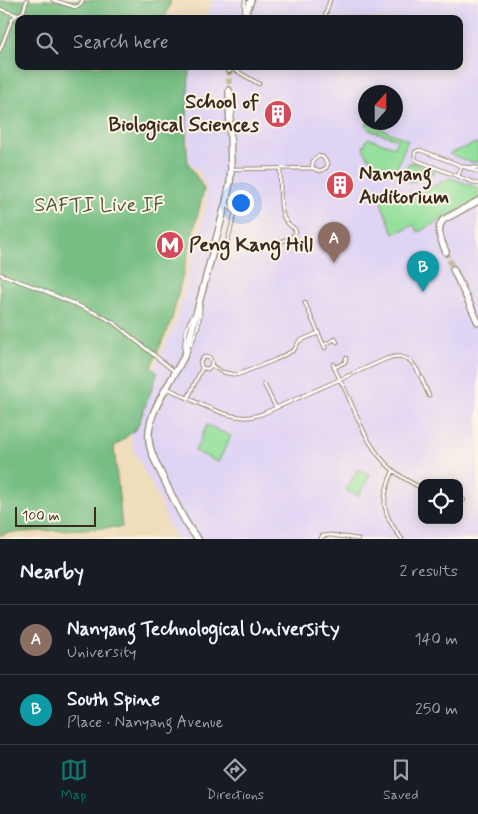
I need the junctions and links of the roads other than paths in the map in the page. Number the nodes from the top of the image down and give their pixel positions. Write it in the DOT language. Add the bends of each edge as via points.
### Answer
graph roads {
  1 [pos="27,0"];
  2 [pos="52,0"];
  3 [pos="83,0"];
  4 [pos="246,0"];
  5 [pos="251,0"];
  6 [pos="330,0"];
  7 [pos="0,9"];
  8 [pos="17,15"];
  9 [pos="244,15"];
  10 [pos="245,15"];
  11 [pos="325,15"];
  12 [pos="15,17"];
  13 [pos="0,50"];
  14 [pos="233,70"];
  15 [pos="259,84"];
  16 [pos="229,90"];
  17 [pos="462,166"];
  18 [pos="312,168"];
  19 [pos="478,168"];
  20 [pos="231,169"];
  21 [pos="280,169"];
  22 [pos="478,172"];
  23 [pos="458,176"];
  24 [pos="478,184"];
  25 [pos="478,201"];
  26 [pos="226,202"];
  27 [pos="281,242"];
  28 [pos="214,247"];
  29 [pos="446,252"];
  30 [pos="452,269"];
  31 [pos="0,274"];
  32 [pos="200,299"];
  33 [pos="305,302"];
  34 [pos="197,310"];
  35 [pos="478,322"];
  36 [pos="318,333"];
  37 [pos="337,342"];
  38 [pos="186,352"];
  39 [pos="346,358"];
  40 [pos="182,362"];
  41 [pos="212,366"];
  42 [pos="202,368"];
  43 [pos="175,372"];
  44 [pos="340,379"];
  45 [pos="264,384"];
  46 [pos="167,388"];
  47 [pos="429,396"];
  48 [pos="188,398"];
  49 [pos="276,408"];
  50 [pos="393,471"];
  51 [pos="418,486"];
  52 [pos="198,539"];
  53 [pos="320,539"];
  54 [pos="358,539"];
  55 [pos="402,539"];
  1 -- 8 [label="lane" via="23,12"];
  2 -- 3 [label="lane" via="75,7"];
  4 -- 9 [label="lane"];
  5 -- 10 [label="street"];
  6 -- 11 [label="lane"];
  7 -- 8 [label="lane"];
  12 -- 13 [label="lane"];
  14 -- 15 [label="lane"];
  16 -- 20 [label="street"];
  17 -- 19 [label="lane"];
  17 -- 22 [label="lane"];
  17 -- 23 [label="lane"];
  17 -- 23 [label="lane" via="420,150 415,152 418,161"];
  18 -- 18 [label="lane" via="313,160 318,156 328,164 324,170"];
  18 -- 21 [label="lane"];
  20 -- 21 [label="lane"];
  20 -- 26 [label="street"];
  21 -- 27 [label="lane" via="282,215 296,232"];
  23 -- 24 [label="lane"];
  25 -- 29 [label="street" via="440,223 440,238"];
  26 -- 28 [label="street"];
  26 -- 28 [label="lane" via="235,213 227,243"];
  28 -- 32 [label="street"];
  30 -- 35 [label="street"];
  31 -- 43 [label="lane" via="100,315"];
  32 -- 34 [label="street"];
  32 -- 38 [label="lane" via="197,328"];
  33 -- 36 [label="lane"];
  34 -- 38 [label="street"];
  34 -- 40 [label="lane" via="188,324"];
  36 -- 37 [label="lane" via="324,346 335,339"];
  36 -- 41 [label="lane" via="299,341 294,350 275,360 238,375"];
  38 -- 40 [label="street"];
  39 -- 44 [label="lane" via="345,362 333,366"];
  40 -- 43 [label="street"];
  41 -- 42 [label="lane"];
  41 -- 42 [label="lane" via="210,358 204,357 200,362"];
  42 -- 48 [label="lane"];
  43 -- 46 [label="street"];
  44 -- 47 [label="lane" via="393,356 405,357 417,368"];
  44 -- 49 [label="lane"];
  44 -- 50 [label="lane" via="366,437"];
  45 -- 49 [label="lane"];
  46 -- 48 [label="lane"];
  46 -- 52 [label="street" via="151,420 150,447 188,527"];
  48 -- 49 [label="lane" via="236,417 254,416"];
  50 -- 51 [label="lane"];
  50 -- 55 [label="lane" via="385,494 386,512"];
  53 -- 54 [label="lane" via="331,535"];
}
